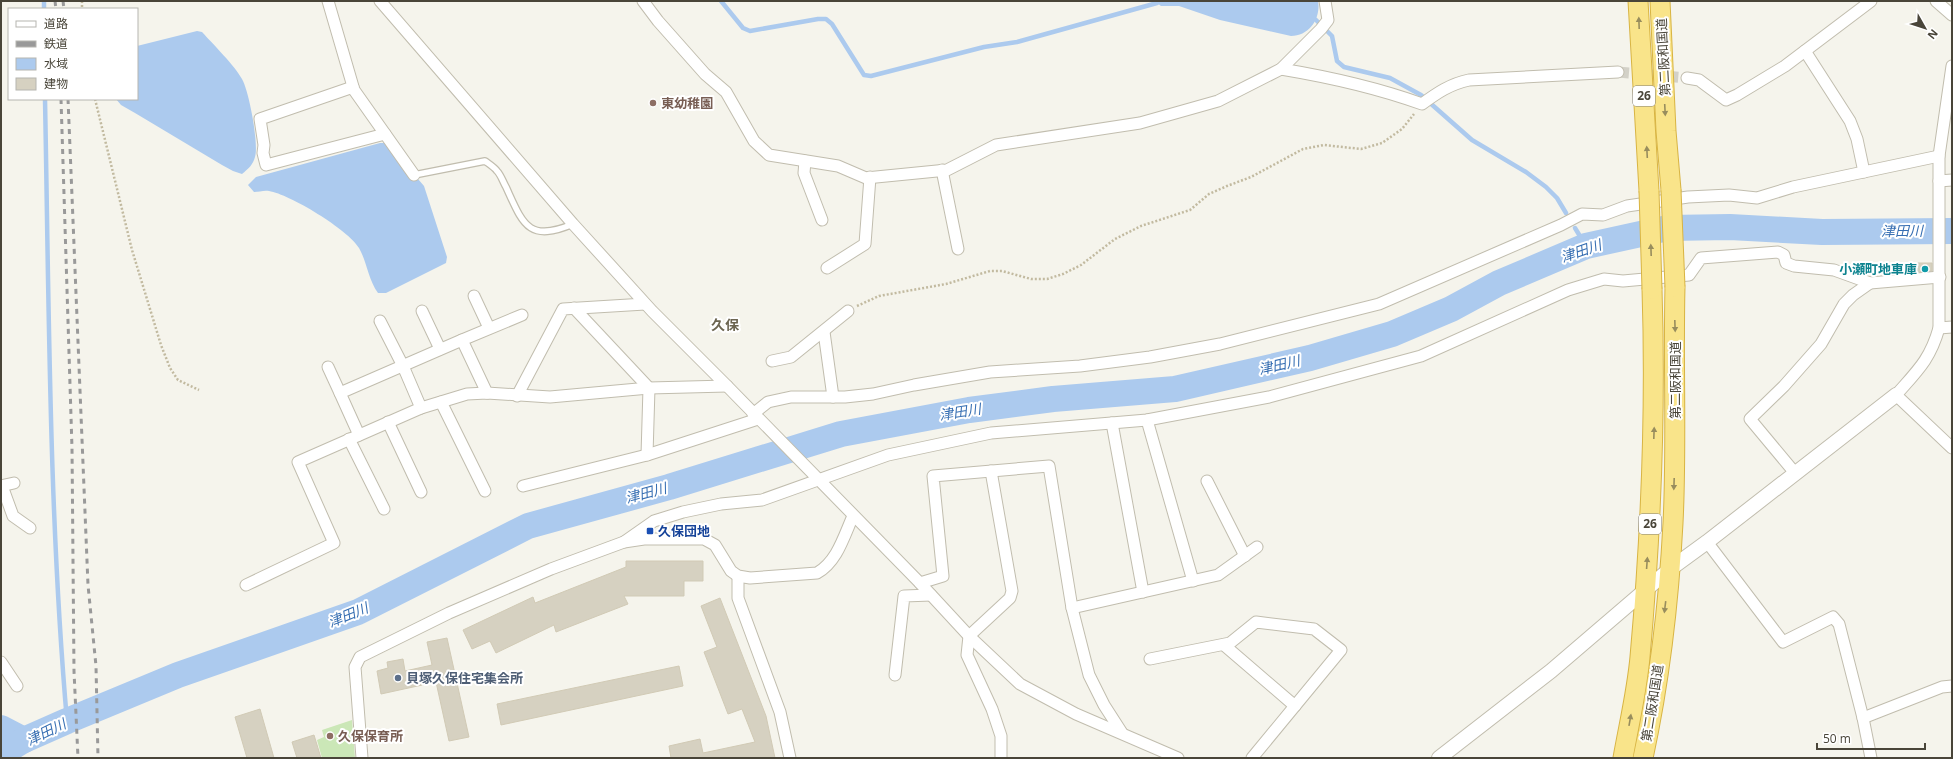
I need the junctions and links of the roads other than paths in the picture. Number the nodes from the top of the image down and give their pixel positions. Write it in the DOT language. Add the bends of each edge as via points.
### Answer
graph roads {
  1 [pos="328,1"];
  2 [pos="382,1"];
  3 [pos="644,1"];
  4 [pos="1325,1"];
  5 [pos="1638,1"];
  6 [pos="1660,1"];
  7 [pos="1871,1"];
  8 [pos="1936,1"];
  9 [pos="1952,15"];
  10 [pos="1805,51"];
  11 [pos="1952,66"];
  12 [pos="1281,69"];
  13 [pos="1618,72"];
  14 [pos="1687,78"];
  15 [pos="353,87"];
  16 [pos="385,134"];
  17 [pos="1939,156"];
  18 [pos="805,161"];
  19 [pos="942,170"];
  20 [pos="1864,172"];
  21 [pos="414,174"];
  22 [pos="870,178"];
  23 [pos="1952,180"];
  24 [pos="1940,181"];
  25 [pos="822,220"];
  26 [pos="573,224"];
  27 [pos="958,249"];
  28 [pos="827,268"];
  29 [pos="1940,278"];
  30 [pos="1870,283"];
  31 [pos="474,296"];
  32 [pos="645,304"];
  33 [pos="574,308"];
  34 [pos="422,311"];
  35 [pos="848,311"];
  36 [pos="522,315"];
  37 [pos="380,321"];
  38 [pos="1952,326"];
  39 [pos="489,328"];
  40 [pos="1939,328"];
  41 [pos="824,332"];
  42 [pos="462,340"];
  43 [pos="440,349"];
  44 [pos="772,361"];
  45 [pos="403,366"];
  46 [pos="328,367"];
  47 [pos="728,386"];
  48 [pos="649,388"];
  49 [pos="340,393"];
  50 [pos="487,393"];
  51 [pos="1896,395"];
  52 [pos="517,396"];
  53 [pos="833,398"];
  54 [pos="441,402"];
  55 [pos="421,408"];
  56 [pos="755,416"];
  57 [pos="1147,420"];
  58 [pos="388,422"];
  59 [pos="1112,423"];
  60 [pos="354,437"];
  61 [pos="1952,448"];
  62 [pos="647,455"];
  63 [pos="991,471"];
  64 [pos="1796,473"];
  65 [pos="817,480"];
  66 [pos="1207,481"];
  67 [pos="14,483"];
  68 [pos="2,486"];
  69 [pos="523,486"];
  70 [pos="485,490"];
  71 [pos="421,492"];
  72 [pos="384,509"];
  73 [pos="853,516"];
  74 [pos="30,528"];
  75 [pos="624,542"];
  76 [pos="1707,542"];
  77 [pos="1257,547"];
  78 [pos="1245,556"];
  79 [pos="1670,569"];
  80 [pos="738,576"];
  81 [pos="1193,581"];
  82 [pos="920,583"];
  83 [pos="246,584"];
  84 [pos="1645,589"];
  85 [pos="1143,592"];
  86 [pos="931,595"];
  87 [pos="1072,608"];
  88 [pos="969,636"];
  89 [pos="1224,645"];
  90 [pos="1150,659"];
  91 [pos="1,662"];
  92 [pos="895,675"];
  93 [pos="17,686"];
  94 [pos="1952,686"];
  95 [pos="1295,706"];
  96 [pos="1863,718"];
  97 [pos="1122,733"];
  98 [pos="362,758"];
  99 [pos="790,758"];
  100 [pos="1001,758"];
  101 [pos="1178,758"];
  102 [pos="1252,758"];
  103 [pos="1439,758"];
  104 [pos="1623,758"];
  105 [pos="1643,758"];
  106 [pos="1871,758"];
  1 -- 15 [label="street"];
  2 -- 26 [label="street"];
  3 -- 18 [label="street" via="658,21 705,74 726,92 754,141 769,154"];
  4 -- 12 [label="street" via="1328,20"];
  84 -- 5 [label="highway, 第二阪和国道 / 26, one-way, bridge" via="1654,415 1649,191"];
  6 -- 79 [label="highway, 第二阪和国道 / 26, one-way, bridge" via="1674,287 1675,442"];
  7 -- 10 [label="street"];
  8 -- 9 [label="street"];
  10 -- 14 [label="street" via="1767,77 1726,100 1699,80"];
  10 -- 20 [label="street" via="1850,121"];
  11 -- 17 [label="street"];
  12 -- 13 [label="street" via="1340,79 1426,101 1455,83 1469,80"];
  12 -- 19 [label="street" via="1218,101 1140,123 996,145 947,170"];
  15 -- 16 [label="street"];
  15 -- 16 [label="street" via="260,119 266,165"];
  16 -- 21 [label="street"];
  17 -- 20 [label="street"];
  17 -- 24 [label="street"];
  18 -- 22 [label="street" via="838,166"];
  18 -- 25 [label="street" via="804,173"];
  19 -- 22 [label="street"];
  19 -- 27 [label="street"];
  20 -- 53 [label="street" via="1757,198 1730,195 1688,197 1627,206 1603,215 1582,214 1533,238 1379,304 1220,344 1080,366 990,372 914,384 874,394"];
  21 -- 26 [label="lane" via="485,161 498,171 520,217 532,230 556,231"];
  22 -- 28 [label="street" via="865,244"];
  23 -- 24 [label="street"];
  24 -- 29 [label="street"];
  26 -- 32 [label="street"];
  29 -- 30 [label="street"];
  29 -- 40 [label="street"];
  30 -- 57 [label="street" via="1834,270 1786,264 1784,255 1778,252 1701,258 1689,275 1623,281 1604,279 1568,290 1421,356 1269,397"];
  30 -- 64 [label="street" via="1844,304 1821,344 1784,386 1750,419"];
  31 -- 39 [label="street"];
  32 -- 33 [label="street"];
  32 -- 47 [label="street"];
  33 -- 48 [label="street"];
  33 -- 52 [label="street" via="563,309"];
  34 -- 43 [label="street"];
  35 -- 41 [label="street"];
  36 -- 39 [label="street"];
  37 -- 45 [label="street"];
  38 -- 40 [label="street"];
  39 -- 42 [label="street"];
  40 -- 51 [label="street" via="1934,348 1921,368"];
  41 -- 44 [label="street" via="791,357"];
  41 -- 53 [label="street"];
  42 -- 43 [label="street"];
  42 -- 50 [label="street"];
  43 -- 45 [label="street"];
  45 -- 49 [label="street"];
  45 -- 55 [label="street"];
  46 -- 49 [label="street"];
  47 -- 48 [label="street"];
  47 -- 56 [label="street"];
  48 -- 52 [label="street" via="550,397"];
  48 -- 62 [label="street"];
  49 -- 60 [label="street"];
  50 -- 52 [label="street"];
  50 -- 54 [label="street" via="467,394"];
  51 -- 61 [label="street"];
  51 -- 64 [label="street"];
  53 -- 56 [label="street" via="791,397 768,402"];
  54 -- 55 [label="street"];
  54 -- 70 [label="street"];
  55 -- 58 [label="street"];
  56 -- 62 [label="street"];
  56 -- 65 [label="street"];
  57 -- 59 [label="street"];
  57 -- 81 [label="street"];
  58 -- 60 [label="street"];
  58 -- 71 [label="street"];
  59 -- 65 [label="street" via="991,433 932,444 888,455"];
  59 -- 85 [label="street"];
  60 -- 72 [label="street"];
  60 -- 83 [label="street" via="298,462 334,543"];
  62 -- 69 [label="street"];
  63 -- 82 [label="street" via="934,476 943,576"];
  63 -- 87 [label="street" via="1049,466"];
  63 -- 88 [label="street" via="1012,591 1010,598"];
  64 -- 76 [label="street"];
  65 -- 73 [label="street"];
  65 -- 75 [label="street" via="762,500 721,504 654,521"];
  66 -- 78 [label="street"];
  67 -- 68 [label="street"];
  68 -- 74 [label="street" via="13,516"];
  73 -- 80 [label="street" via="827,568 817,573 750,578"];
  73 -- 82 [label="street"];
  75 -- 80 [label="street" via="644,539 704,539 715,545 731,571"];
  75 -- 98 [label="street" via="551,569 449,613 360,657 355,667"];
  76 -- 79 [label="street"];
  76 -- 96 [label="street" via="1783,642 1833,617 1839,624"];
  77 -- 78 [label="street"];
  78 -- 81 [label="street" via="1218,575"];
  79 -- 84 [label="street"];
  79 -- 105 [label="highway, 第二阪和国道 / 26, one-way"];
  80 -- 99 [label="street" via="738,598 780,712"];
  81 -- 85 [label="street"];
  82 -- 86 [label="street"];
  84 -- 103 [label="street" via="1551,671"];
  104 -- 84 [label="highway, 第二阪和国道 / 26, one-way" via="1640,657"];
  85 -- 87 [label="street"];
  86 -- 88 [label="street"];
  86 -- 92 [label="street" via="904,596"];
  87 -- 97 [label="street" via="1089,675"];
  88 -- 97 [label="street" via="1020,684 1076,714"];
  88 -- 100 [label="street" via="967,655 1002,736"];
  89 -- 90 [label="street"];
  89 -- 95 [label="street"];
  89 -- 95 [label="street" via="1256,622 1314,629 1341,650"];
  91 -- 93 [label="street"];
  94 -- 96 [label="street" via="1942,687"];
  95 -- 102 [label="street"];
  96 -- 106 [label="street"];
  97 -- 101 [label="street"];
}
